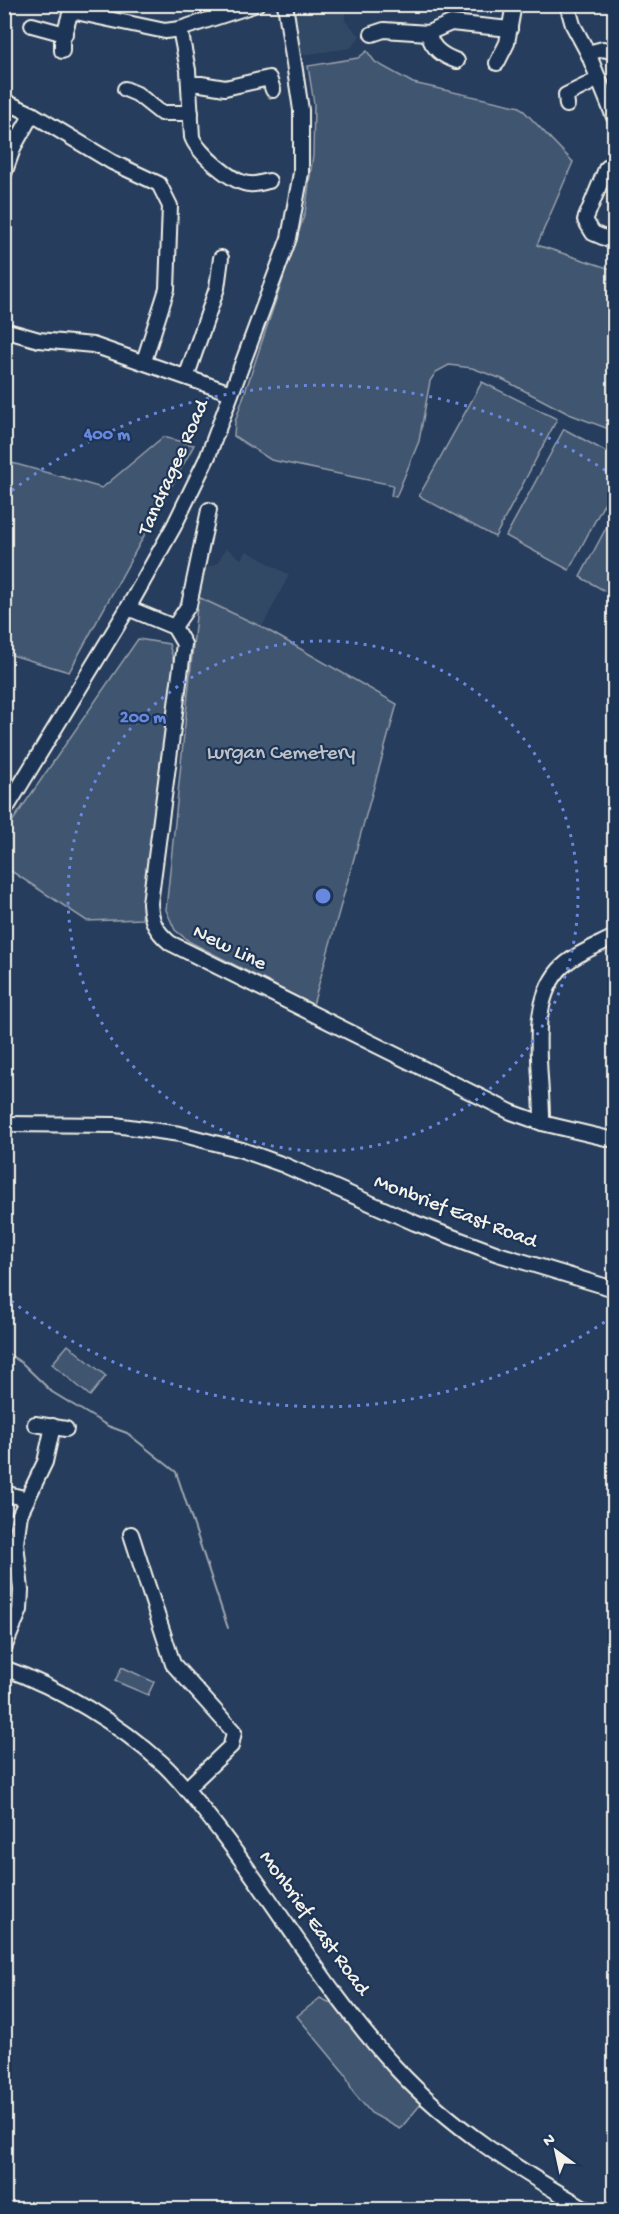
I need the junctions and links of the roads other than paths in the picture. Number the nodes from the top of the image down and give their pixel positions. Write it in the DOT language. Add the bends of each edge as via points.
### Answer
graph roads {
  1 [pos="256,4"];
  2 [pos="285,4"];
  3 [pos="514,4"];
  4 [pos="567,5"];
  5 [pos="72,8"];
  6 [pos="216,10"];
  7 [pos="32,25"];
  8 [pos="180,29"];
  9 [pos="510,29"];
  10 [pos="428,33"];
  11 [pos="65,34"];
  12 [pos="372,34"];
  13 [pos="62,51"];
  14 [pos="615,51"];
  15 [pos="588,53"];
  16 [pos="458,61"];
  17 [pos="496,65"];
  18 [pos="599,79"];
  19 [pos="190,84"];
  20 [pos="125,89"];
  21 [pos="273,90"];
  22 [pos="4,101"];
  23 [pos="567,105"];
  24 [pos="191,113"];
  25 [pos="32,114"];
  26 [pos="615,117"];
  27 [pos="615,162"];
  28 [pos="4,174"];
  29 [pos="271,182"];
  30 [pos="615,242"];
  31 [pos="225,264"];
  32 [pos="4,330"];
  33 [pos="144,361"];
  34 [pos="187,375"];
  35 [pos="231,393"];
  36 [pos="209,510"];
  37 [pos="128,608"];
  38 [pos="174,627"];
  39 [pos="4,812"];
  40 [pos="615,937"];
  41 [pos="542,1123"];
  42 [pos="4,1124"];
  43 [pos="615,1140"];
  44 [pos="615,1288"];
  45 [pos="35,1424"];
  46 [pos="4,1493"];
  47 [pos="27,1498"];
  48 [pos="131,1534"];
  49 [pos="11,1566"];
  50 [pos="4,1648"];
  51 [pos="4,1668"];
  52 [pos="186,1789"];
  53 [pos="588,2210"];
  1 -- 6 [label="street"];
  2 -- 35 [label="street, Tandragee Road" via="301,110 301,172 289,238"];
  3 -- 9 [label="street"];
  4 -- 15 [label="street"];
  5 -- 8 [label="street" via="145,28"];
  5 -- 11 [label="street"];
  6 -- 8 [label="street"];
  7 -- 11 [label="street"];
  8 -- 19 [label="street"];
  9 -- 10 [label="street" via="451,23"];
  9 -- 17 [label="street"];
  10 -- 12 [label="street" via="384,30"];
  10 -- 16 [label="street" via="441,54"];
  11 -- 13 [label="street"];
  14 -- 15 [label="street"];
  15 -- 18 [label="street"];
  18 -- 23 [label="street" via="566,95"];
  18 -- 26 [label="street"];
  19 -- 21 [label="street" via="225,88 269,78"];
  19 -- 24 [label="street"];
  20 -- 24 [label="street" via="161,113"];
  22 -- 25 [label="street"];
  24 -- 29 [label="street" via="195,146 234,179 250,184"];
  25 -- 28 [label="street"];
  25 -- 33 [label="street" via="98,155 159,184 167,196 168,290"];
  27 -- 30 [label="street" via="606,169 585,220 593,233"];
  31 -- 34 [label="street"];
  32 -- 33 [label="street" via="39,340 93,345"];
  33 -- 34 [label="street"];
  34 -- 35 [label="street"];
  35 -- 37 [label="street, Tandragee Road" via="202,470"];
  36 -- 38 [label="street" via="187,612"];
  37 -- 38 [label="street"];
  37 -- 39 [label="street, Tandragee Road"];
  38 -- 41 [label="street, New Line" via="184,644 150,903 151,919 158,932 170,943 318,1017 511,1112"];
  40 -- 41 [label="street" via="567,962 551,982 538,1025"];
  41 -- 43 [label="street, New Line"];
  42 -- 44 [label="street, Monbrief East Road" via="115,1125 180,1134 267,1158 415,1223 508,1257"];
  45 -- 47 [label="street" via="59,1428"];
  46 -- 47 [label="street"];
  47 -- 49 [label="street" via="20,1514"];
  48 -- 52 [label="street" via="173,1664 234,1732 231,1746"];
  49 -- 50 [label="street" via="21,1590 20,1610"];
  51 -- 52 [label="street, Monbrief East Road" via="75,1702 134,1740"];
  52 -- 53 [label="street, Monbrief East Road" via="358,2023 396,2068 458,2127"];
}
